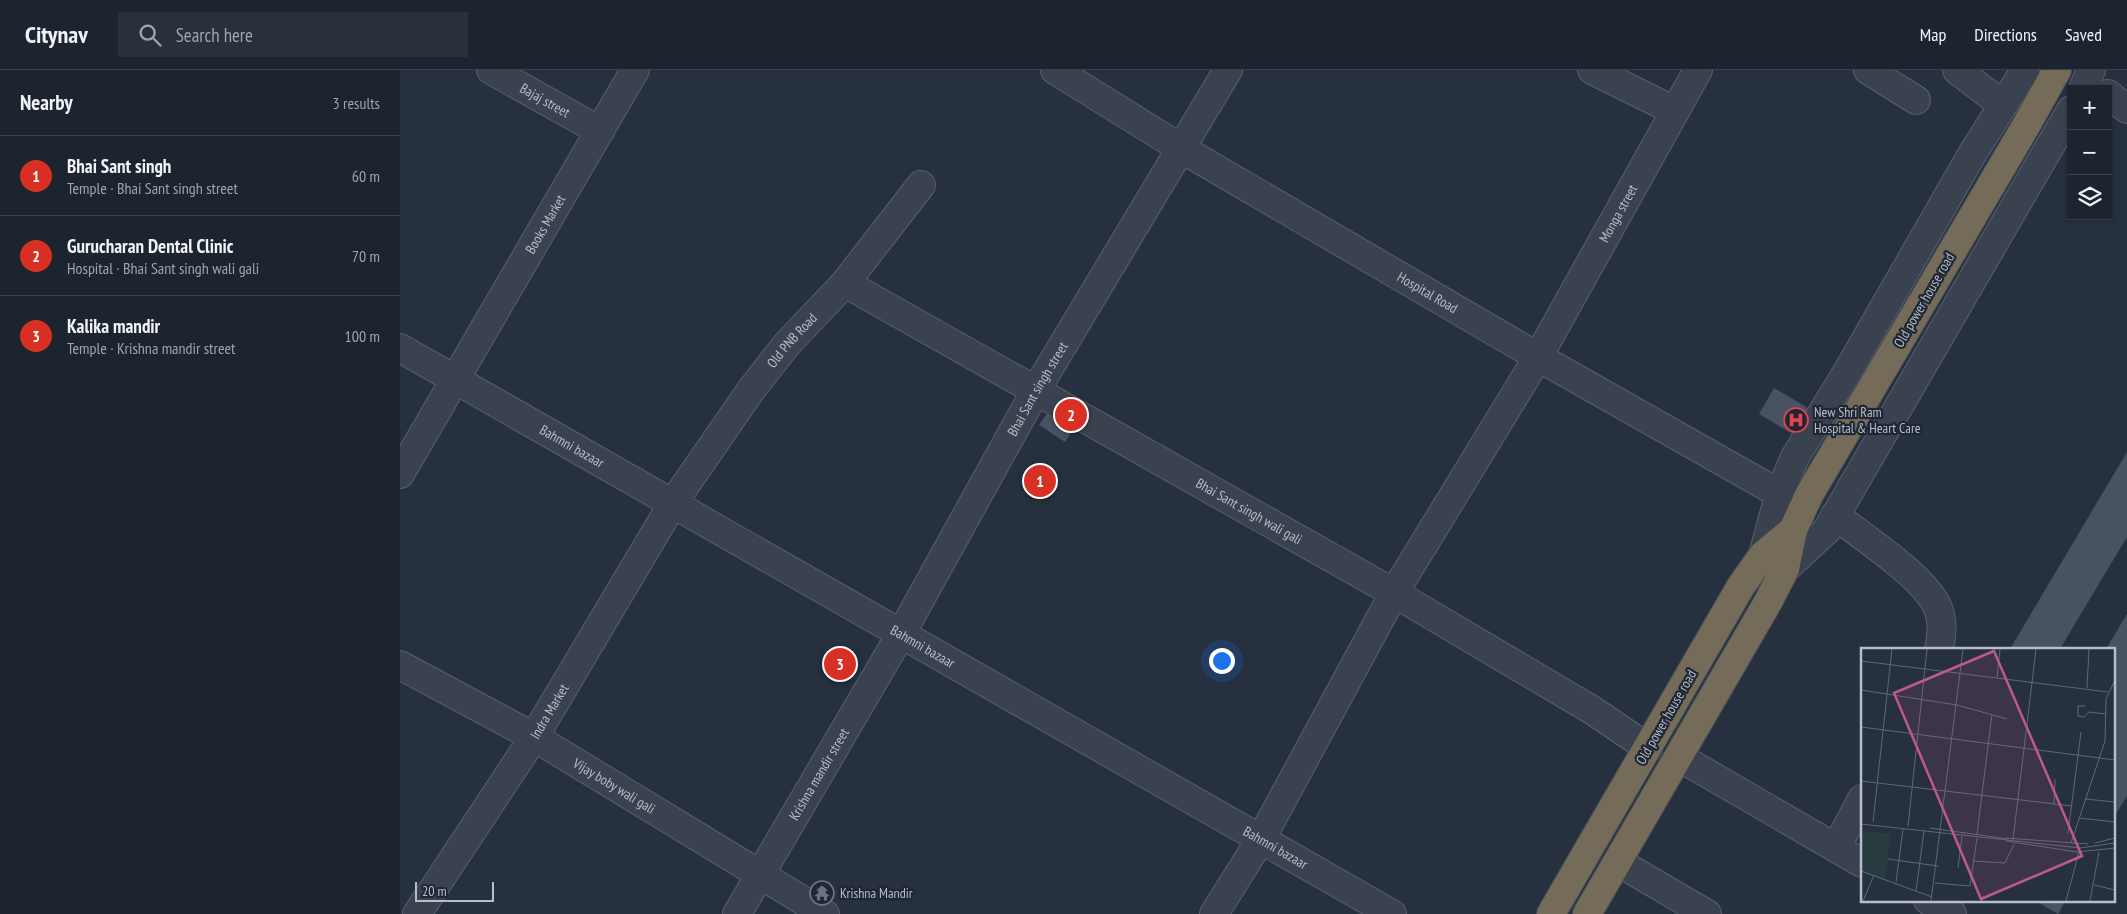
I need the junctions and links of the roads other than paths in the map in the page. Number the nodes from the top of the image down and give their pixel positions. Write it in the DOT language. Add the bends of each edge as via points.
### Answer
graph roads {
  1 [pos="490,70"];
  2 [pos="635,70"];
  3 [pos="1055,70"];
  4 [pos="1228,70"];
  5 [pos="1592,70"];
  6 [pos="1698,70"];
  7 [pos="1868,70"];
  8 [pos="1957,70"];
  9 [pos="2024,70"];
  10 [pos="2057,70"];
  11 [pos="2094,84"];
  12 [pos="1916,100"];
  13 [pos="2003,105"];
  14 [pos="2127,109"];
  15 [pos="1675,111"];
  16 [pos="2067,117"];
  17 [pos="600,131"];
  18 [pos="1182,149"];
  19 [pos="921,185"];
  20 [pos="845,283"];
  21 [pos="400,348"];
  22 [pos="1538,357"];
  23 [pos="455,379"];
  24 [pos="1036,390"];
  25 [pos="400,474"];
  26 [pos="1780,492"];
  27 [pos="674,503"];
  28 [pos="1802,511"];
  29 [pos="1835,515"];
  30 [pos="1774,562"];
  31 [pos="1394,593"];
  32 [pos="901,634"];
  33 [pos="1939,648"];
  34 [pos="400,665"];
  35 [pos="534,737"];
  36 [pos="1648,748"];
  37 [pos="1679,757"];
  38 [pos="1861,801"];
  39 [pos="1261,839"];
  40 [pos="1836,848"];
  41 [pos="1861,861"];
  42 [pos="1618,862"];
  43 [pos="761,874"];
  44 [pos="1931,902"];
  45 [pos="417,914"];
  46 [pos="737,914"];
  47 [pos="825,914"];
  48 [pos="1214,914"];
  49 [pos="1392,914"];
  50 [pos="1551,914"];
  51 [pos="1587,914"];
  52 [pos="1707,914"];
  53 [pos="1952,914"];
  1 -- 17 [label="street, Bajaj street"];
  2 -- 17 [label="street, Books Market"];
  3 -- 18 [label="street, Hospital Road"];
  4 -- 18 [label="street, Bhai Sant singh street"];
  5 -- 15 [label="street"];
  6 -- 15 [label="street, Monga street"];
  7 -- 12 [label="street"];
  8 -- 13 [label="street"];
  9 -- 13 [label="street"];
  10 -- 28 [label="highway, Old power house road"];
  11 -- 14 [label="street"];
  13 -- 26 [label="street" via="1795,457"];
  15 -- 22 [label="street, Monga street"];
  16 -- 29 [label="street"];
  17 -- 23 [label="street, Books Market"];
  18 -- 22 [label="street, Hospital Road"];
  18 -- 24 [label="street, Bhai Sant singh street"];
  19 -- 20 [label="street, Old PNB Road"];
  20 -- 24 [label="street, Bhai Sant singh wali gali"];
  20 -- 27 [label="street, Old PNB Road" via="787,344 751,390"];
  21 -- 23 [label="street, Bahmni bazaar"];
  22 -- 26 [label="street, Hospital Road"];
  22 -- 31 [label="street, Monga street"];
  23 -- 25 [label="street, Books Market"];
  23 -- 27 [label="street, Bahmni bazaar"];
  24 -- 31 [label="street, Bhai Sant singh wali gali"];
  24 -- 32 [label="street, Bhai Sant singh street"];
  26 -- 28 [label="street, Hospital Road"];
  26 -- 30 [label="street"];
  27 -- 32 [label="street, Bahmni bazaar"];
  27 -- 35 [label="street, Indra Market"];
  28 -- 30 [label="highway, Old power house road"];
  29 -- 30 [label="street" via="1827,530"];
  29 -- 33 [label="street" via="1912,574 1929,593 1939,610 1942,633"];
  30 -- 36 [label="highway, Old power house road" via="1741,586"];
  30 -- 37 [label="highway, Old power house road"];
  31 -- 36 [label="street, Bhai Sant singh wali gali" via="1592,710"];
  31 -- 39 [label="street, Monga street"];
  32 -- 39 [label="street, Bahmni bazaar"];
  32 -- 43 [label="street, Krishna mandir street"];
  34 -- 35 [label="street, Vijay boby wali gali"];
  35 -- 43 [label="street, Vijay boby wali gali"];
  35 -- 45 [label="street, Indra Market"];
  36 -- 50 [label="highway, Old power house road"];
  37 -- 40 [label="street"];
  37 -- 42 [label="highway, Old power house road"];
  38 -- 40 [label="street"];
  39 -- 48 [label="street, Monga street"];
  39 -- 49 [label="street, Bahmni bazaar"];
  40 -- 41 [label="street"];
  42 -- 51 [label="highway, Old power house road"];
  42 -- 52 [label="street"];
  43 -- 46 [label="street, Krishna mandir street"];
  43 -- 47 [label="street, Vijay boby wali gali"];
  44 -- 53 [label="street"];
}
